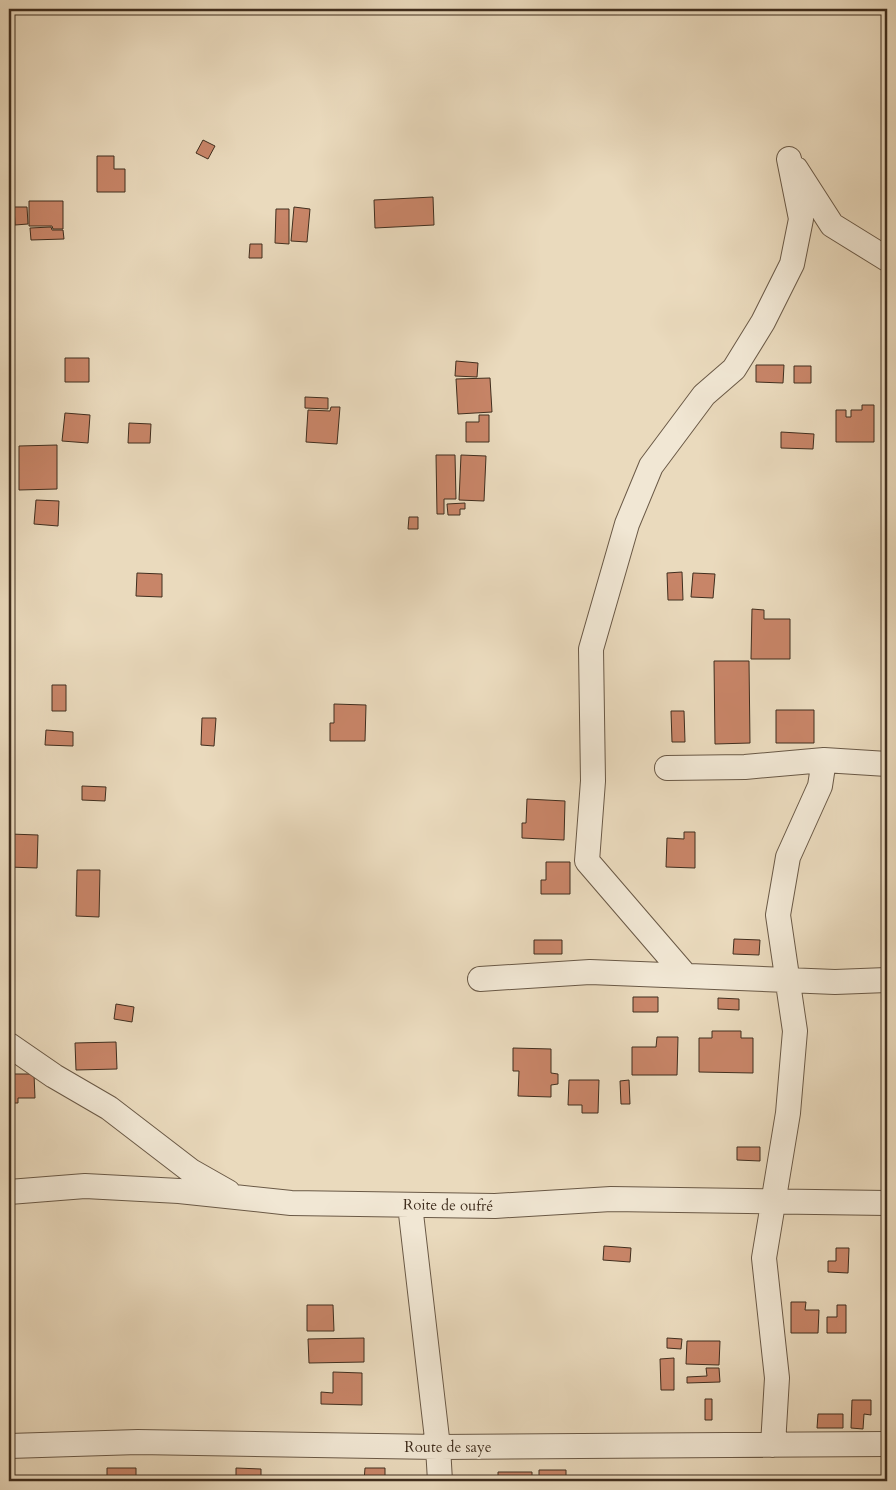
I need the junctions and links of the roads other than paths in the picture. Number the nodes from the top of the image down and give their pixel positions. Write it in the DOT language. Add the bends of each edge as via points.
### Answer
graph roads {
  1 [pos="887,259"];
  2 [pos="824,760"];
  3 [pos="887,764"];
  4 [pos="666,768"];
  5 [pos="686,976"];
  6 [pos="480,979"];
  7 [pos="789,979"];
  8 [pos="887,980"];
  9 [pos="9,1045"];
  10 [pos="9,1192"];
  11 [pos="236,1197"];
  12 [pos="772,1202"];
  13 [pos="887,1203"];
  14 [pos="410,1205"];
  15 [pos="887,1444"];
  16 [pos="774,1445"];
  17 [pos="9,1446"];
  18 [pos="438,1447"];
  19 [pos="440,1481"];
  1 -- 5 [label="street" via="832,225 789,159 801,219 792,264 763,322 734,369 704,395 650,466 627,524 591,649 593,782 587,861"];
  2 -- 3 [label="street"];
  2 -- 4 [label="street" via="745,767"];
  2 -- 7 [label="street" via="820,786 788,857 778,915"];
  5 -- 6 [label="street" via="590,972"];
  5 -- 7 [label="street"];
  7 -- 8 [label="street" via="835,982"];
  7 -- 12 [label="street" via="795,1031 788,1113"];
  9 -- 11 [label="street" via="110,1108 191,1171"];
  10 -- 11 [label="street, Roite de oufré" via="86,1186"];
  11 -- 14 [label="street, Roite de oufré" via="291,1203"];
  12 -- 13 [label="street, Roite de oufré"];
  12 -- 14 [label="street, Roite de oufré" via="611,1198 495,1206"];
  12 -- 16 [label="street" via="764,1258 776,1378"];
  14 -- 18 [label="street"];
  15 -- 16 [label="street, Route de saye"];
  16 -- 18 [label="street, Route de saye"];
  17 -- 18 [label="street, Route de saye" via="138,1442"];
  18 -- 19 [label="street"];
}
